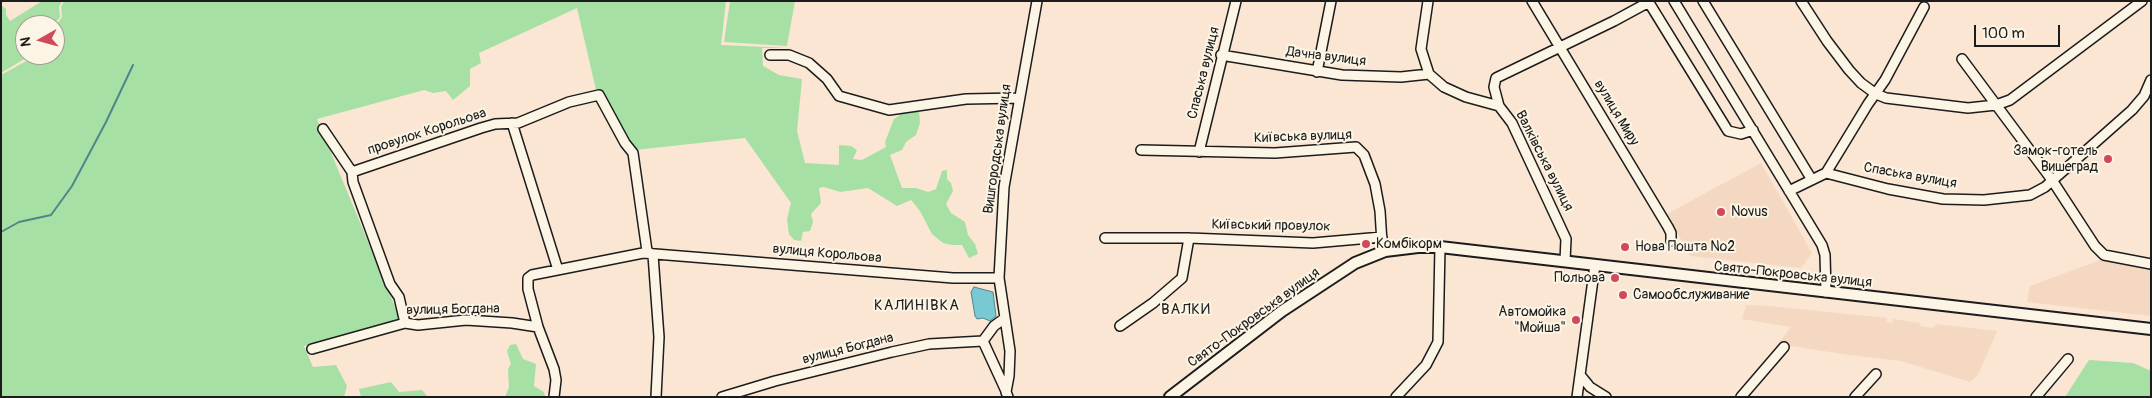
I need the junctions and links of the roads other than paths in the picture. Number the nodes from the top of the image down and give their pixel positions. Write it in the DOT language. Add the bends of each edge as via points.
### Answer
graph roads {
  1 [pos="1037,1"];
  2 [pos="1236,1"];
  3 [pos="1331,1"];
  4 [pos="1428,1"];
  5 [pos="1532,1"];
  6 [pos="1674,1"];
  7 [pos="1703,1"];
  8 [pos="1801,1"];
  9 [pos="2142,1"];
  10 [pos="1648,2"];
  11 [pos="1924,7"];
  12 [pos="1560,47"];
  13 [pos="770,55"];
  14 [pos="1221,56"];
  15 [pos="1962,59"];
  16 [pos="1317,72"];
  17 [pos="1429,74"];
  18 [pos="2151,80"];
  19 [pos="1876,94"];
  20 [pos="1018,98"];
  21 [pos="1996,105"];
  22 [pos="1499,106"];
  23 [pos="512,124"];
  24 [pos="323,129"];
  25 [pos="1753,130"];
  26 [pos="1140,150"];
  27 [pos="1199,152"];
  28 [pos="352,172"];
  29 [pos="1826,174"];
  30 [pos="1812,180"];
  31 [pos="2052,180"];
  32 [pos="1789,192"];
  33 [pos="1382,237"];
  34 [pos="1105,238"];
  35 [pos="1189,238"];
  36 [pos="1671,241"];
  37 [pos="1440,247"];
  38 [pos="1385,252"];
  39 [pos="653,255"];
  40 [pos="1565,262"];
  41 [pos="2151,264"];
  42 [pos="1595,265"];
  43 [pos="558,270"];
  44 [pos="1000,278"];
  45 [pos="1826,292"];
  46 [pos="1006,318"];
  47 [pos="406,322"];
  48 [pos="1120,326"];
  49 [pos="538,327"];
  50 [pos="2151,329"];
  51 [pos="983,341"];
  52 [pos="1784,347"];
  53 [pos="312,349"];
  54 [pos="2068,359"];
  55 [pos="1876,374"];
  56 [pos="1581,376"];
  57 [pos="1007,394"];
  58 [pos="554,397"];
  59 [pos="656,397"];
  60 [pos="722,397"];
  61 [pos="1170,397"];
  62 [pos="1396,397"];
  63 [pos="1576,397"];
  64 [pos="1606,397"];
  65 [pos="1741,397"];
  66 [pos="1855,397"];
  67 [pos="2036,397"];
  1 -- 20 [label="street, Вишгородська вулиця"];
  2 -- 14 [label="street, Спаська вулиця"];
  3 -- 16 [label="street"];
  4 -- 17 [label="street" via="1421,49"];
  5 -- 12 [label="street, вулиця Миру"];
  6 -- 25 [label="street"];
  7 -- 30 [label="street"];
  8 -- 19 [label="street" via="1849,70"];
  9 -- 21 [label="street" via="2010,100"];
  10 -- 12 [label="street"];
  10 -- 25 [label="street" via="1728,132 1741,134"];
  11 -- 19 [label="street"];
  12 -- 22 [label="street" via="1496,78 1494,87"];
  12 -- 36 [label="street, вулиця Миру" via="1672,233"];
  13 -- 20 [label="street" via="788,55 809,62 839,96 889,110 966,99"];
  14 -- 16 [label="street, Дачна вулиця"];
  14 -- 27 [label="street, Спаська вулиця"];
  15 -- 21 [label="street"];
  16 -- 17 [label="street, Дачна вулиця" via="1387,77"];
  17 -- 22 [label="street, Валківська вулиця" via="1444,87"];
  18 -- 31 [label="street, Спаська вулиця" via="2144,96 2132,110"];
  19 -- 21 [label="street" via="1968,108"];
  19 -- 29 [label="street"];
  20 -- 44 [label="street, Вишгородська вулиця" via="1004,188"];
  21 -- 31 [label="street"];
  22 -- 40 [label="street, Валківська вулиця" via="1512,123 1566,239"];
  23 -- 28 [label="street, провулок Корольова" via="481,128"];
  23 -- 39 [label="street, провулок Корольова" via="569,102 599,95 633,153 648,250"];
  23 -- 43 [label="street"];
  24 -- 28 [label="street"];
  25 -- 32 [label="street"];
  26 -- 27 [label="street, Київська вулиця"];
  27 -- 33 [label="street, Київська вулиця" via="1275,153 1356,147 1364,155 1375,184"];
  28 -- 47 [label="street"];
  29 -- 30 [label="street"];
  29 -- 31 [label="street, Спаська вулиця" via="1943,200 2030,195"];
  30 -- 32 [label="street"];
  31 -- 41 [label="street" via="2104,255"];
  32 -- 45 [label="street" via="1822,245"];
  33 -- 35 [label="street, Київський провулок" via="1313,243"];
  33 -- 38 [label="street, Київська вулиця"];
  34 -- 35 [label="street, Київський провулок"];
  35 -- 48 [label="street" via="1182,278"];
  37 -- 38 [label="main road, Свято-Покровська вулиця"];
  37 -- 40 [label="main road, Свято-Покровська вулиця"];
  37 -- 62 [label="street" via="1438,342 1426,365"];
  38 -- 61 [label="main road, Свято-Покровська вулиця" via="1355,264 1298,300"];
  39 -- 43 [label="street, вулиця Корольова" via="635,254"];
  39 -- 44 [label="street, вулиця Корольова" via="953,278"];
  39 -- 59 [label="street" via="659,337"];
  40 -- 42 [label="main road, Свято-Покровська вулиця"];
  42 -- 45 [label="main road, Свято-Покровська вулиця"];
  42 -- 56 [label="street"];
  43 -- 49 [label="street, вулиця Корольова" via="528,278"];
  44 -- 46 [label="street, Вишгородська вулиця"];
  45 -- 50 [label="main road, Свято-Покровська вулиця"];
  46 -- 51 [label="street" via="994,326"];
  46 -- 57 [label="street, Вишгородська вулиця" via="1010,351"];
  47 -- 49 [label="street, вулиця Богдана" via="418,325 466,320"];
  47 -- 53 [label="street, вулиця Богдана"];
  49 -- 58 [label="street" via="556,380"];
  51 -- 57 [label="street, Вишгородська вулиця"];
  51 -- 60 [label="street, вулиця Богдана" via="930,344 892,352"];
  52 -- 65 [label="street"];
  54 -- 67 [label="street"];
  55 -- 66 [label="street"];
  56 -- 63 [label="street"];
  56 -- 64 [label="street" via="1590,387"];
}
